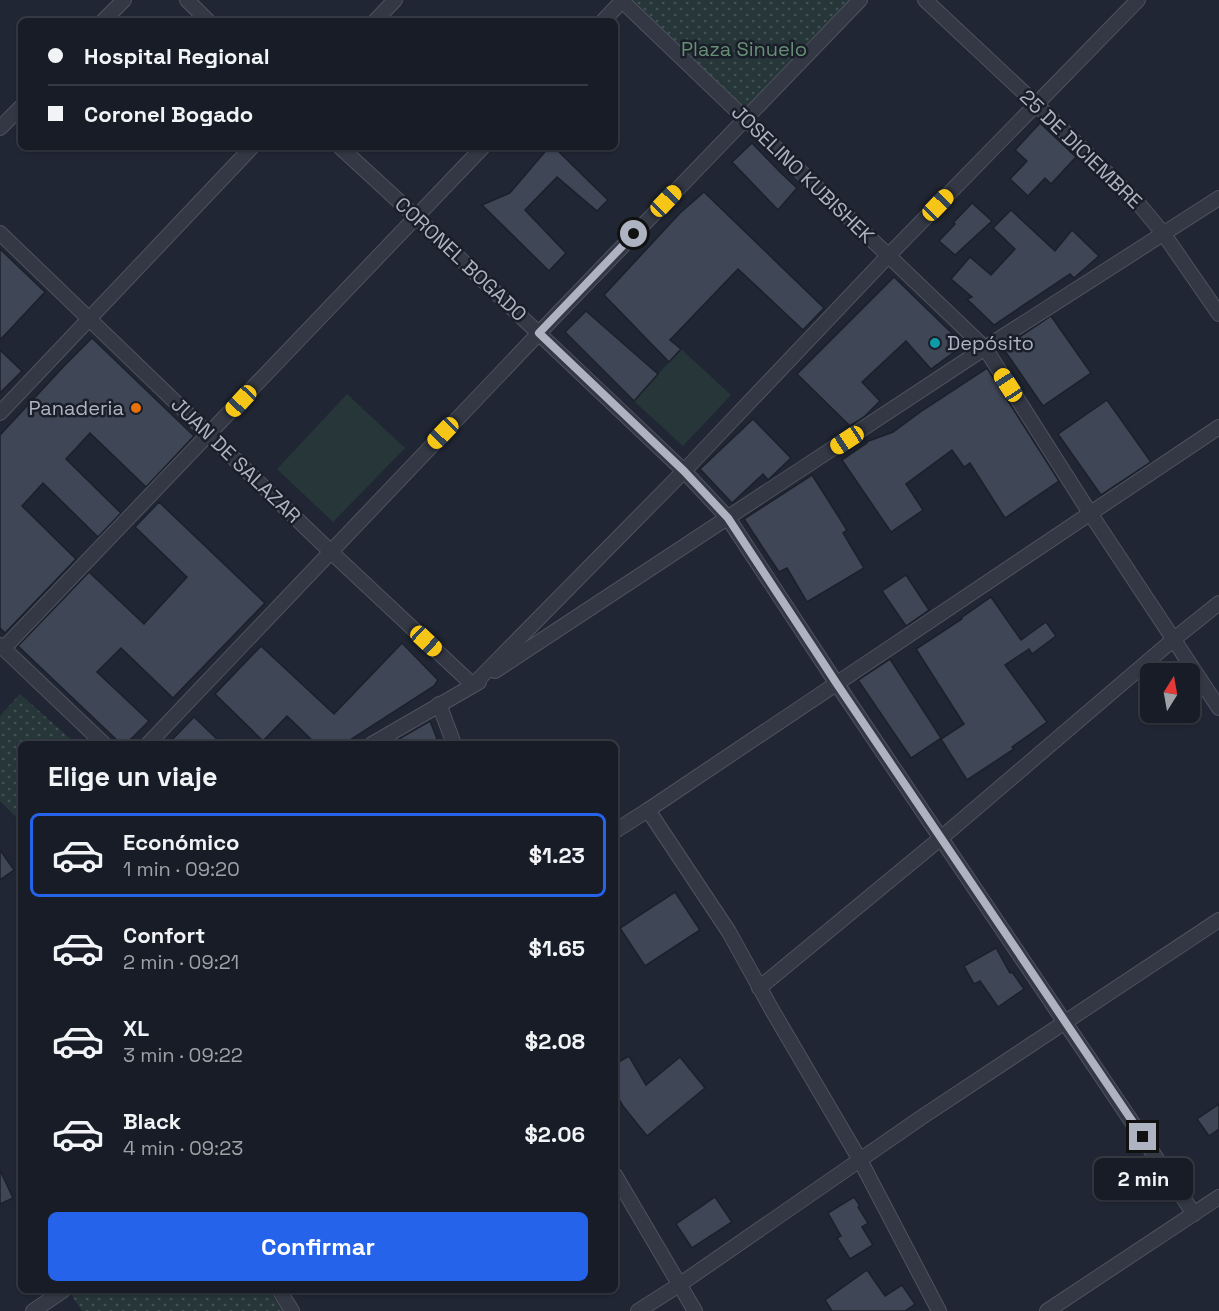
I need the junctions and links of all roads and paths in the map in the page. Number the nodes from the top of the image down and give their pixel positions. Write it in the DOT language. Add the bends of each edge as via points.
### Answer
graph roads {
  1 [pos="124,0"];
  2 [pos="187,0"];
  3 [pos="395,0"];
  4 [pos="861,0"];
  5 [pos="925,0"];
  6 [pos="1138,0"];
  7 [pos="622,1"];
  8 [pos="107,18"];
  9 [pos="205,18"];
  10 [pos="378,18"];
  11 [pos="606,18"];
  12 [pos="1036,104"];
  13 [pos="18,109"];
  14 [pos="746,119"];
  15 [pos="0,128"];
  16 [pos="249,150"];
  17 [pos="343,150"];
  18 [pos="480,150"];
  19 [pos="1219,198"];
  20 [pos="416,217"];
  21 [pos="0,233"];
  22 [pos="1163,233"];
  23 [pos="888,256"];
  24 [pos="1219,314"];
  25 [pos="89,319"];
  26 [pos="539,333"];
  27 [pos="985,348"];
  28 [pos="0,412"];
  29 [pos="1219,427"];
  30 [pos="209,434"];
  31 [pos="684,471"];
  32 [pos="1090,513"];
  33 [pos="728,518"];
  34 [pos="330,551"];
  35 [pos="1219,603"];
  36 [pos="1174,639"];
  37 [pos="2,646"];
  38 [pos="837,684"];
  39 [pos="473,686"];
  40 [pos="439,704"];
  41 [pos="1219,708"];
  42 [pos="101,741"];
  43 [pos="151,741"];
  44 [pos="377,741"];
  45 [pos="453,741"];
  46 [pos="648,810"];
  47 [pos="618,829"];
  48 [pos="941,838"];
  49 [pos="1219,920"];
  50 [pos="759,988"];
  51 [pos="1065,1022"];
  52 [pos="860,1160"];
  53 [pos="618,1180"];
  54 [pos="1219,1197"];
  55 [pos="1194,1214"];
  56 [pos="679,1285"];
  57 [pos="60,1293"];
  58 [pos="281,1293"];
  59 [pos="33,1311"];
  60 [pos="292,1311"];
  61 [pos="638,1311"];
  62 [pos="695,1311"];
  63 [pos="939,1311"];
  64 [pos="1047,1311"];
  1 -- 8 [label="street"];
  2 -- 9 [label="street"];
  3 -- 10 [label="street"];
  4 -- 14 [label="street"];
  5 -- 12 [label="street, 25 DE DICIEMBRE"];
  6 -- 12 [label="street"];
  7 -- 11 [label="street"];
  7 -- 14 [label="street, JOSELINO KUBISHEK"];
  12 -- 22 [label="street, 25 DE DICIEMBRE" via="1138,203"];
  12 -- 23 [label="street"];
  13 -- 15 [label="street"];
  14 -- 23 [label="street, JOSELINO KUBISHEK"];
  14 -- 26 [label="street"];
  16 -- 25 [label="street"];
  17 -- 20 [label="street, CORONEL BOGADO"];
  18 -- 20 [label="street"];
  19 -- 22 [label="street"];
  20 -- 26 [label="street, CORONEL BOGADO"];
  20 -- 30 [label="street"];
  21 -- 25 [label="street, JUAN DE SALAZAR"];
  22 -- 24 [label="street, 25 DE DICIEMBRE"];
  22 -- 27 [label="street"];
  23 -- 27 [label="street, JOSELINO KUBISHEK"];
  23 -- 31 [label="street"];
  25 -- 28 [label="street"];
  25 -- 30 [label="street, JUAN DE SALAZAR"];
  26 -- 31 [label="street, CORONEL BOGADO"];
  26 -- 34 [label="street"];
  27 -- 32 [label="street, JOSELINO KUBISHEK"];
  27 -- 33 [label="street"];
  29 -- 32 [label="street"];
  30 -- 34 [label="street, JUAN DE SALAZAR"];
  30 -- 37 [label="street"];
  31 -- 33 [label="street, CORONEL BOGADO"];
  31 -- 39 [label="street"];
  32 -- 36 [label="street, JOSELINO KUBISHEK"];
  32 -- 38 [label="street"];
  33 -- 38 [label="street, CORONEL BOGADO"];
  33 -- 39 [label="street"];
  34 -- 39 [label="street, JUAN DE SALAZAR"];
  34 -- 43 [label="street"];
  35 -- 36 [label="street"];
  36 -- 41 [label="street, JOSELINO KUBISHEK"];
  36 -- 48 [label="street"];
  37 -- 42 [label="street"];
  38 -- 46 [label="street"];
  38 -- 48 [label="street, CORONEL BOGADO"];
  39 -- 40 [label="street"];
  40 -- 44 [label="street"];
  40 -- 45 [label="street"];
  46 -- 47 [label="street"];
  46 -- 50 [label="street" via="729,932"];
  48 -- 50 [label="street"];
  48 -- 51 [label="street, CORONEL BOGADO"];
  49 -- 51 [label="street"];
  50 -- 52 [label="street"];
  51 -- 52 [label="street"];
  51 -- 55 [label="street, CORONEL BOGADO"];
  52 -- 56 [label="street"];
  52 -- 63 [label="street"];
  53 -- 56 [label="street"];
  54 -- 55 [label="street"];
  55 -- 64 [label="street"];
  56 -- 61 [label="street"];
  56 -- 62 [label="street"];
  57 -- 59 [label="street"];
  58 -- 60 [label="street"];
}
